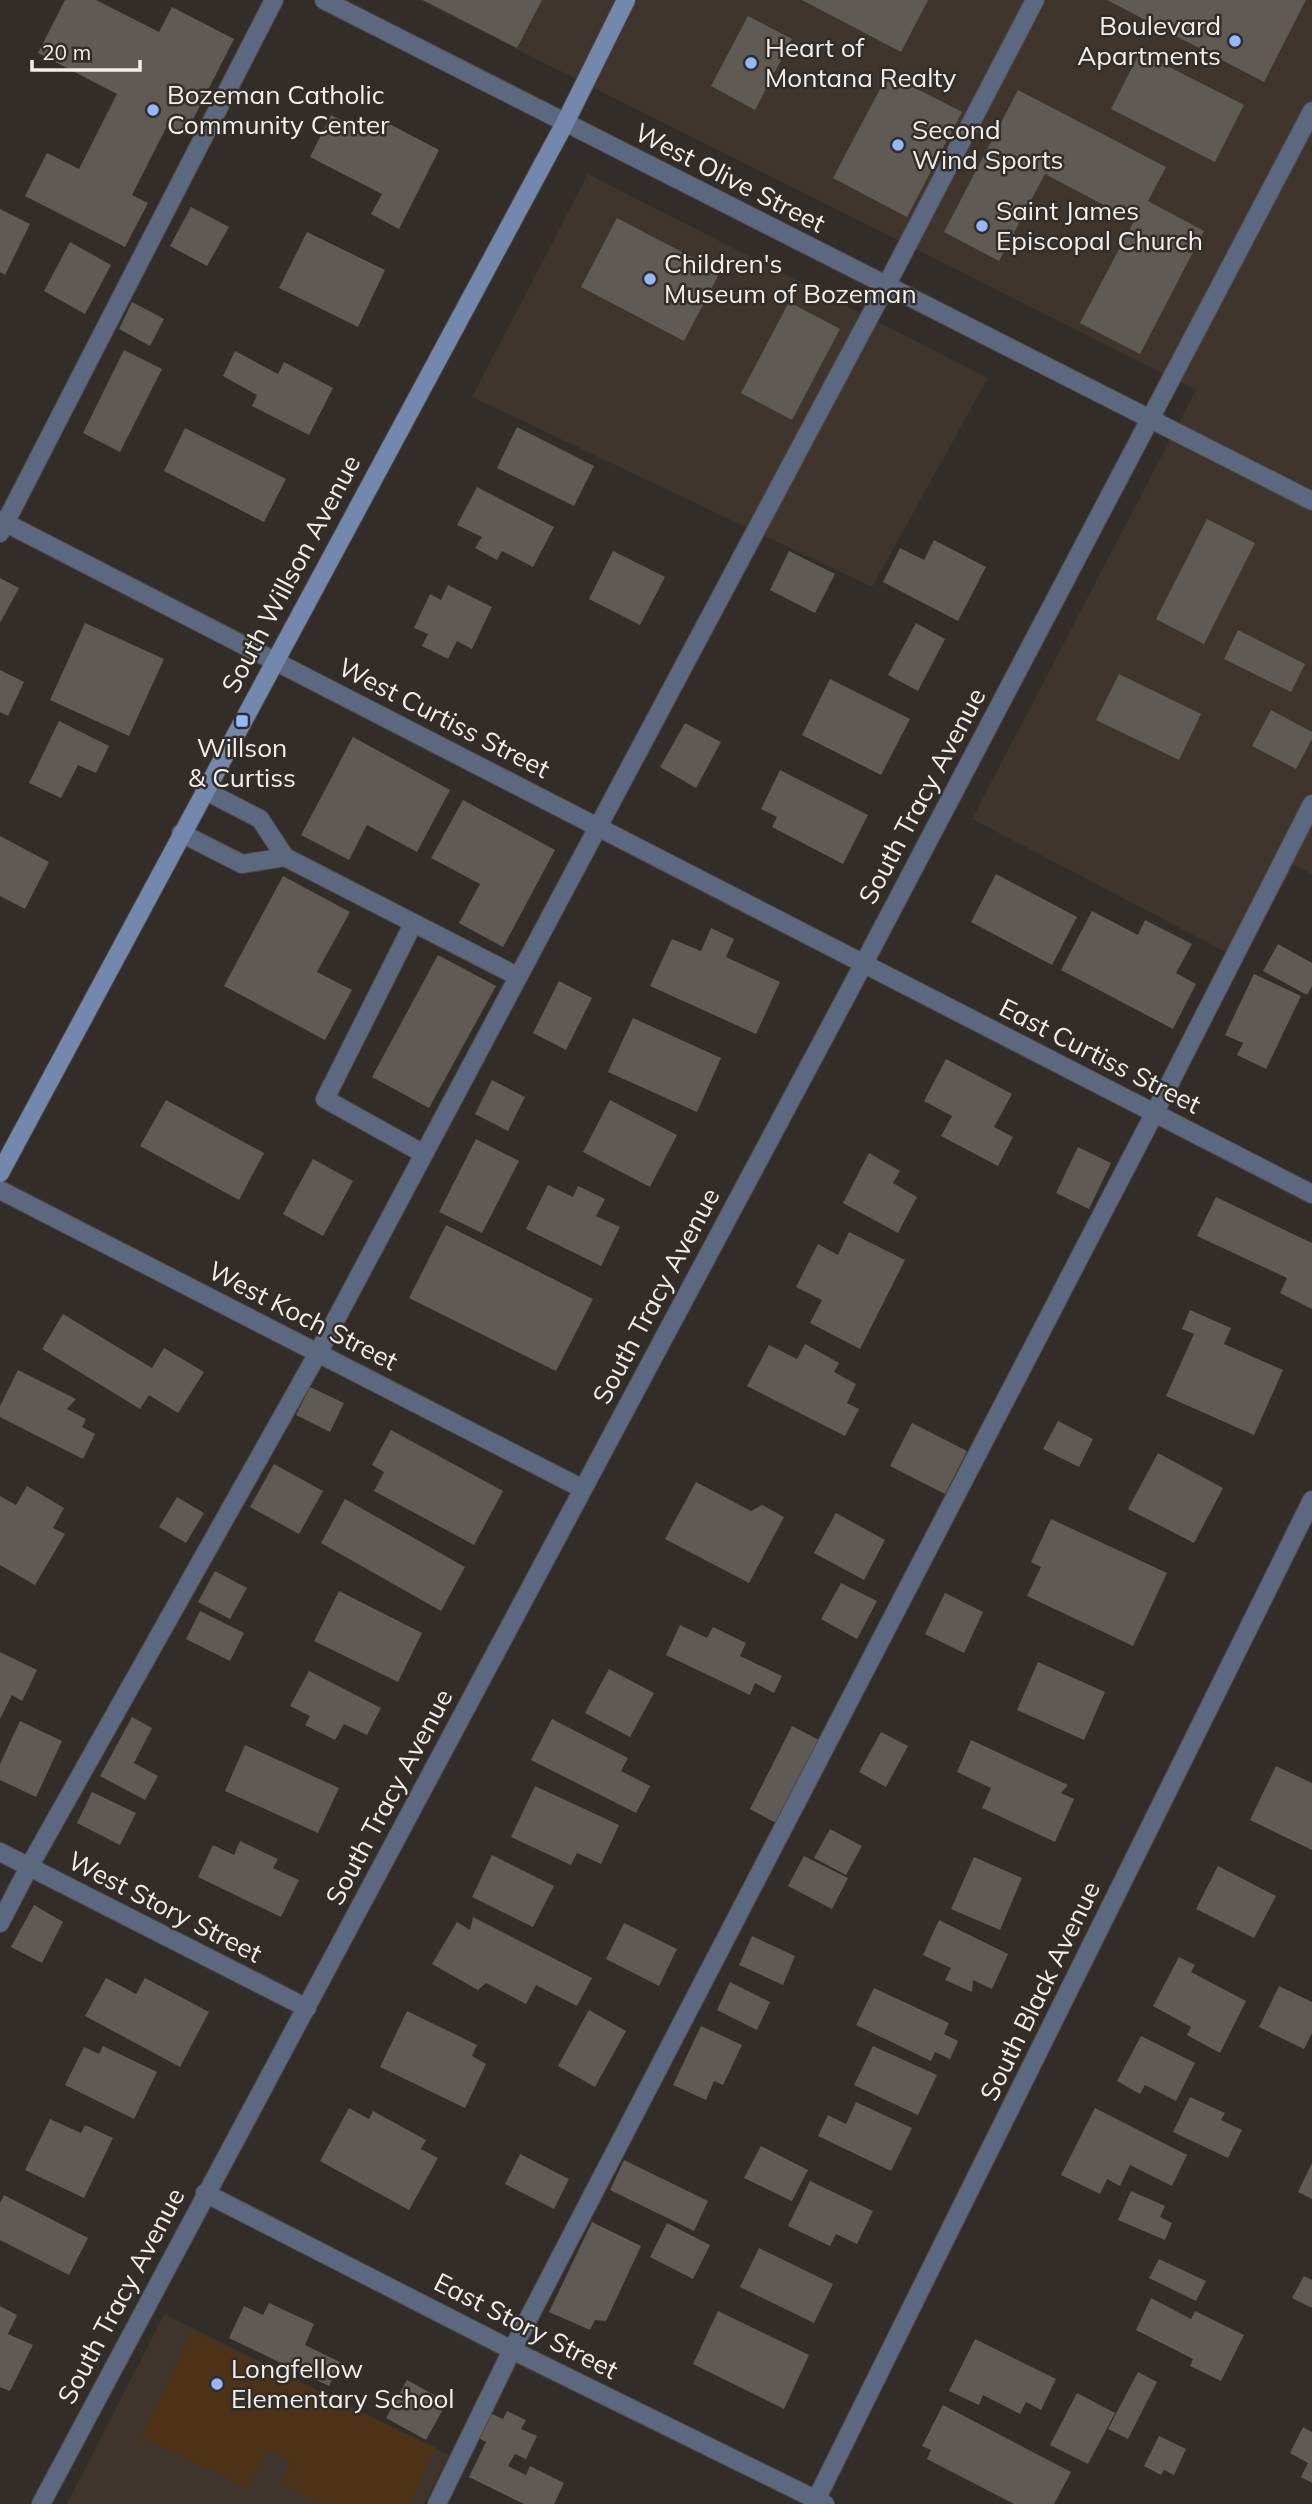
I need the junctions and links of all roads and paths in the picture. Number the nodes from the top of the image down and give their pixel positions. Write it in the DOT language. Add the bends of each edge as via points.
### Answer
graph roads {
  1 [pos="274,0"];
  2 [pos="324,0"];
  3 [pos="626,0"];
  4 [pos="1035,0"];
  5 [pos="1312,111"];
  6 [pos="565,123"];
  7 [pos="886,286"];
  8 [pos="1150,421"];
  9 [pos="1312,501"];
  10 [pos="2,525"];
  11 [pos="274,660"];
  12 [pos="204,790"];
  13 [pos="1312,804"];
  14 [pos="597,826"];
  15 [pos="181,833"];
  16 [pos="285,857"];
  17 [pos="413,923"];
  18 [pos="864,962"];
  19 [pos="517,976"];
  20 [pos="1154,1114"];
  21 [pos="424,1154"];
  22 [pos="0,1173"];
  23 [pos="0,1189"];
  24 [pos="1312,1194"];
  25 [pos="318,1353"];
  26 [pos="583,1489"];
  27 [pos="1312,1500"];
  28 [pos="0,1852"];
  29 [pos="29,1867"];
  30 [pos="0,1923"];
  31 [pos="307,2008"];
  32 [pos="205,2193"];
  33 [pos="512,2350"];
  34 [pos="819,2503"];
  35 [pos="41,2504"];
  36 [pos="437,2504"];
  1 -- 10 [label="street"];
  2 -- 6 [label="street, West Olive Street"];
  3 -- 6 [label="main road, South Willson Avenue"];
  4 -- 7 [label="street"];
  5 -- 8 [label="street, South Tracy Avenue"];
  6 -- 7 [label="street, West Olive Street"];
  6 -- 11 [label="main road, South Willson Avenue"];
  7 -- 8 [label="street, West Olive Street"];
  7 -- 14 [label="street"];
  8 -- 9 [label="street, West Olive Street"];
  8 -- 18 [label="street, South Tracy Avenue"];
  10 -- 11 [label="street, West Curtiss Street"];
  11 -- 12 [label="main road, South Willson Avenue"];
  11 -- 14 [label="street, West Curtiss Street"];
  12 -- 15 [label="main road, South Willson Avenue"];
  12 -- 16 [label="street" via="260,819"];
  13 -- 20 [label="street"];
  14 -- 18 [label="street, West Curtiss Street"];
  14 -- 19 [label="street"];
  15 -- 16 [label="street" via="242,864"];
  15 -- 22 [label="main road, South Willson Avenue"];
  16 -- 17 [label="street"];
  17 -- 19 [label="street"];
  17 -- 21 [label="street" via="325,1099"];
  18 -- 20 [label="street, East Curtiss Street"];
  18 -- 26 [label="street, South Tracy Avenue"];
  19 -- 21 [label="street"];
  20 -- 24 [label="street, East Curtiss Street"];
  20 -- 33 [label="street"];
  21 -- 25 [label="street"];
  23 -- 25 [label="street, West Koch Street"];
  25 -- 26 [label="street, West Koch Street"];
  25 -- 29 [label="street"];
  26 -- 31 [label="street, South Tracy Avenue"];
  27 -- 34 [label="street, South Black Avenue"];
  28 -- 29 [label="street, West Story Street"];
  29 -- 30 [label="street"];
  29 -- 31 [label="street, West Story Street"];
  31 -- 32 [label="street, South Tracy Avenue"];
  32 -- 33 [label="street, East Story Street"];
  32 -- 35 [label="street, South Tracy Avenue"];
  33 -- 34 [label="street, East Story Street"];
  33 -- 36 [label="street"];
}
